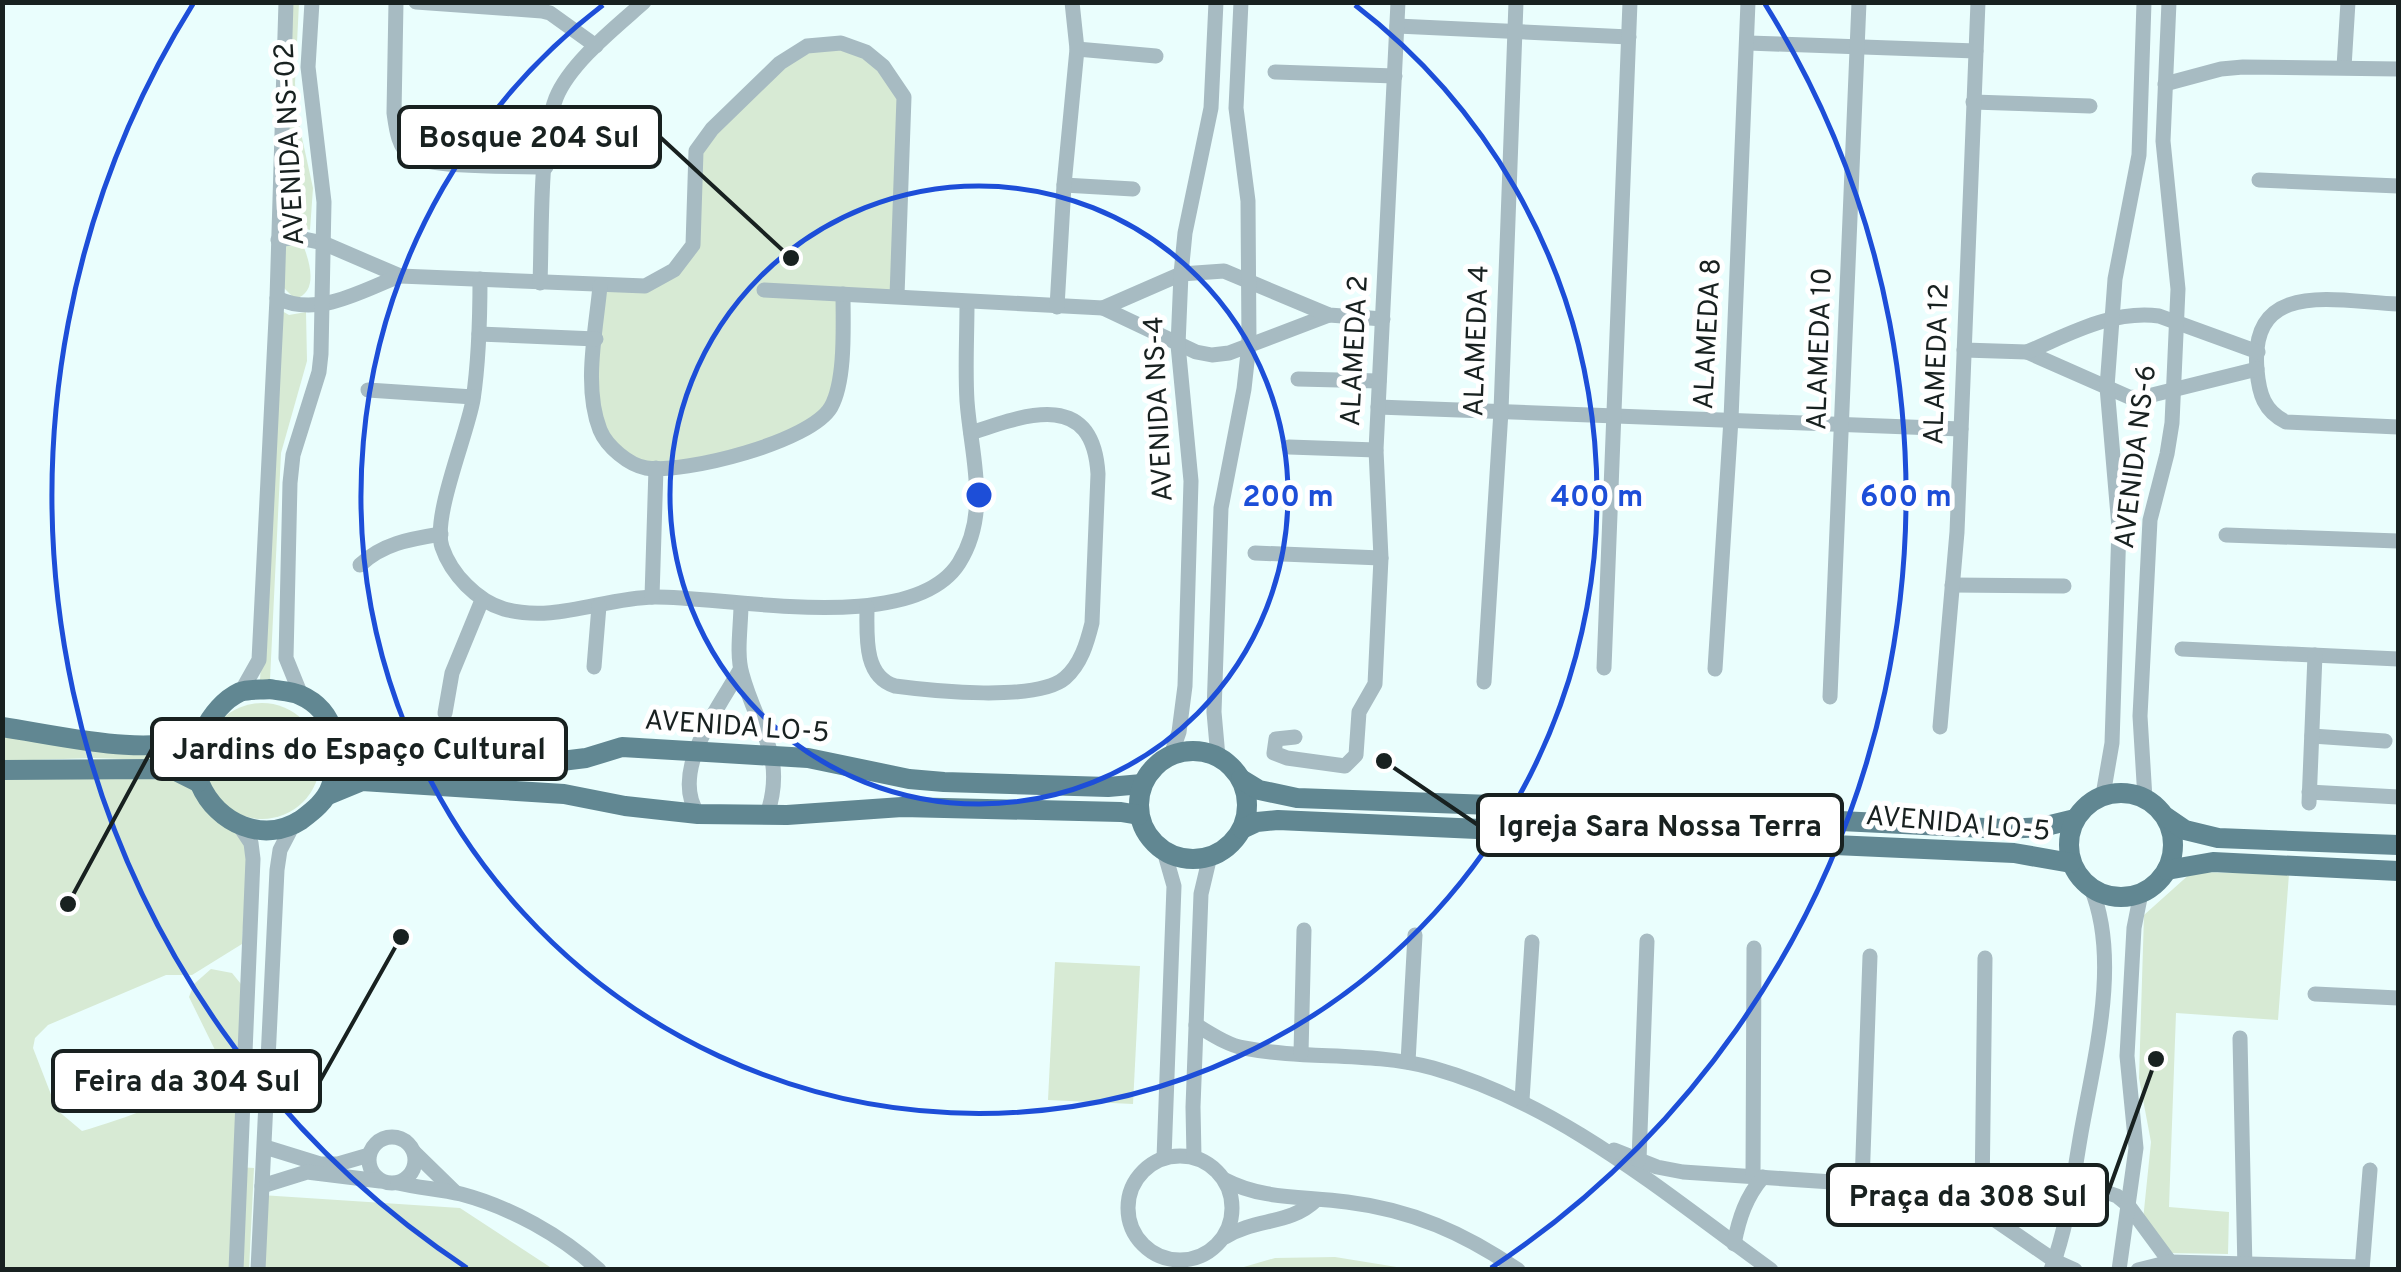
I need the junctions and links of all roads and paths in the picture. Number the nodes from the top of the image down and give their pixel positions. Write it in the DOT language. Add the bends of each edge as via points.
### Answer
graph roads {
  1 [pos="286,2"];
  2 [pos="312,2"];
  3 [pos="396,2"];
  4 [pos="416,2"];
  5 [pos="644,2"];
  6 [pos="1072,2"];
  7 [pos="1216,2"];
  8 [pos="1241,2"];
  9 [pos="1398,2"];
  10 [pos="1516,2"];
  11 [pos="1630,2"];
  12 [pos="1748,2"];
  13 [pos="1859,2"];
  14 [pos="1978,2"];
  15 [pos="2144,2"];
  16 [pos="2168,2"];
  17 [pos="2348,2"];
  18 [pos="1397,26"];
  19 [pos="1514,30"];
  20 [pos="1630,37"];
  21 [pos="1748,43"];
  22 [pos="596,46"];
  23 [pos="1858,46"];
  24 [pos="1077,49"];
  25 [pos="1976,51"];
  26 [pos="1156,56"];
  27 [pos="2344,67"];
  28 [pos="2398,69"];
  29 [pos="1275,72"];
  30 [pos="1395,76"];
  31 [pos="2165,84"];
  32 [pos="1972,102"];
  33 [pos="2090,106"];
  34 [pos="546,167"];
  35 [pos="2259,180"];
  36 [pos="1064,185"];
  37 [pos="2398,186"];
  38 [pos="1132,189"];
  39 [pos="278,240"];
  40 [pos="322,243"];
  41 [pos="1181,274"];
  42 [pos="400,276"];
  43 [pos="480,279"];
  44 [pos="1250,279"];
  45 [pos="540,282"];
  46 [pos="600,286"];
  47 [pos="764,290"];
  48 [pos="843,294"];
  49 [pos="898,296"];
  50 [pos="277,298"];
  51 [pos="967,303"];
  52 [pos="2398,304"];
  53 [pos="320,307"];
  54 [pos="1058,307"];
  55 [pos="1103,308"];
  56 [pos="1328,315"];
  57 [pos="2113,316"];
  58 [pos="1383,319"];
  59 [pos="2176,322"];
  60 [pos="479,334"];
  61 [pos="596,339"];
  62 [pos="1249,344"];
  63 [pos="1178,345"];
  64 [pos="1964,350"];
  65 [pos="2027,352"];
  66 [pos="2258,352"];
  67 [pos="2257,369"];
  68 [pos="1298,379"];
  69 [pos="1379,382"];
  70 [pos="2107,386"];
  71 [pos="2174,389"];
  72 [pos="368,390"];
  73 [pos="474,397"];
  74 [pos="1378,408"];
  75 [pos="1501,412"];
  76 [pos="1616,416"];
  77 [pos="1731,419"];
  78 [pos="1843,424"];
  79 [pos="2398,427"];
  80 [pos="1961,429"];
  81 [pos="971,433"];
  82 [pos="1288,447"];
  83 [pos="1376,450"];
  84 [pos="656,468"];
  85 [pos="441,534"];
  86 [pos="2226,535"];
  87 [pos="2398,541"];
  88 [pos="1255,554"];
  89 [pos="1381,558"];
  90 [pos="360,565"];
  91 [pos="1952,586"];
  92 [pos="2064,586"];
  93 [pos="652,597"];
  94 [pos="482,600"];
  95 [pos="741,604"];
  96 [pos="599,606"];
  97 [pos="866,607"];
  98 [pos="2182,649"];
  99 [pos="2316,655"];
  100 [pos="2398,659"];
  101 [pos="594,667"];
  102 [pos="1604,668"];
  103 [pos="1715,668"];
  104 [pos="740,670"];
  105 [pos="1484,682"];
  106 [pos="241,692"];
  107 [pos="301,695"];
  108 [pos="1830,696"];
  109 [pos="445,713"];
  110 [pos="1940,726"];
  111 [pos="2,727"];
  112 [pos="336,733"];
  113 [pos="202,735"];
  114 [pos="2312,736"];
  115 [pos="1295,737"];
  116 [pos="2385,741"];
  117 [pos="694,751"];
  118 [pos="772,754"];
  119 [pos="1171,755"];
  120 [pos="1218,756"];
  121 [pos="2,770"];
  122 [pos="1241,779"];
  123 [pos="198,782"];
  124 [pos="1142,784"];
  125 [pos="328,795"];
  126 [pos="2104,796"];
  127 [pos="2398,796"];
  128 [pos="2145,798"];
  129 [pos="698,814"];
  130 [pos="767,815"];
  131 [pos="1140,816"];
  132 [pos="2164,816"];
  133 [pos="2075,819"];
  134 [pos="293,825"];
  135 [pos="241,828"];
  136 [pos="1242,829"];
  137 [pos="2398,846"];
  138 [pos="1164,851"];
  139 [pos="1210,856"];
  140 [pos="2072,863"];
  141 [pos="2167,870"];
  142 [pos="2398,871"];
  143 [pos="2091,888"];
  144 [pos="2141,893"];
  145 [pos="1304,930"];
  146 [pos="1415,934"];
  147 [pos="1646,941"];
  148 [pos="1532,942"];
  149 [pos="1754,948"];
  150 [pos="1870,956"];
  151 [pos="1985,958"];
  152 [pos="2316,994"];
  153 [pos="2398,998"];
  154 [pos="1196,1025"];
  155 [pos="2240,1038"];
  156 [pos="1301,1053"];
  157 [pos="1408,1062"];
  158 [pos="1522,1100"];
  159 [pos="1597,1143"];
  160 [pos="265,1147"];
  161 [pos="414,1152"];
  162 [pos="369,1155"];
  163 [pos="1194,1157"];
  164 [pos="1164,1158"];
  165 [pos="1639,1160"];
  166 [pos="2370,1170"];
  167 [pos="1758,1177"];
  168 [pos="1225,1180"];
  169 [pos="390,1182"];
  170 [pos="1862,1184"];
  171 [pos="262,1186"];
  172 [pos="2072,1189"];
  173 [pos="455,1192"];
  174 [pos="1316,1200"];
  175 [pos="1975,1200"];
  176 [pos="2128,1206"];
  177 [pos="1222,1239"];
  178 [pos="1734,1244"];
  179 [pos="1209,1252"];
  180 [pos="2170,1262"];
  181 [pos="1162,1263"];
  182 [pos="2053,1265"];
  183 [pos="2246,1266"];
  184 [pos="2362,1268"];
  185 [pos="236,1270"];
  186 [pos="258,1270"];
  187 [pos="599,1270"];
  188 [pos="1196,1270"];
  189 [pos="1518,1270"];
  190 [pos="1771,1270"];
  191 [pos="2075,1270"];
  192 [pos="2119,1270"];
  193 [pos="2138,1270"];
  1 -- 39 [label="street, AVENIDA NS-02"];
  2 -- 40 [label="street, AVENIDA NS-02" via="308,68 324,202"];
  3 -- 34 [label="street" via="396,130 402,146 412,157 437,162"];
  4 -- 22 [label="street" via="542,11"];
  5 -- 22 [label="street"];
  6 -- 24 [label="street"];
  7 -- 41 [label="street, AVENIDA NS-4" via="1211,108"];
  8 -- 44 [label="street, AVENIDA NS-4" via="1236,108"];
  9 -- 18 [label="street, ALAMEDA 2"];
  10 -- 19 [label="street, ALAMEDA 4"];
  11 -- 20 [label="street"];
  12 -- 21 [label="street, ALAMEDA 8"];
  13 -- 23 [label="street, ALAMEDA 10"];
  14 -- 25 [label="street, ALAMEDA 12"];
  15 -- 57 [label="street, AVENIDA NS-6" via="2139,155"];
  16 -- 31 [label="street, AVENIDA NS-6"];
  17 -- 27 [label="street"];
  18 -- 19 [label="street"];
  18 -- 30 [label="street, ALAMEDA 2"];
  19 -- 20 [label="street"];
  19 -- 75 [label="street, ALAMEDA 4"];
  20 -- 76 [label="street"];
  21 -- 23 [label="street"];
  21 -- 77 [label="street, ALAMEDA 8"];
  22 -- 34 [label="street" via="556,97"];
  23 -- 25 [label="street"];
  23 -- 78 [label="street, ALAMEDA 10"];
  24 -- 26 [label="street"];
  24 -- 36 [label="street"];
  25 -- 32 [label="street, ALAMEDA 12"];
  27 -- 28 [label="street"];
  27 -- 31 [label="street" via="2221,69"];
  29 -- 30 [label="street"];
  30 -- 58 [label="street, ALAMEDA 2"];
  31 -- 59 [label="street, AVENIDA NS-6"];
  32 -- 33 [label="street"];
  32 -- 64 [label="street, ALAMEDA 12"];
  34 -- 45 [label="street"];
  35 -- 37 [label="street"];
  36 -- 38 [label="street"];
  36 -- 54 [label="street"];
  39 -- 40 [label="street"];
  39 -- 50 [label="street, AVENIDA NS-02"];
  40 -- 42 [label="street"];
  40 -- 53 [label="street, AVENIDA NS-02"];
  41 -- 44 [label="street" via="1224,271"];
  41 -- 55 [label="street"];
  41 -- 63 [label="street, AVENIDA NS-4"];
  42 -- 43 [label="street"];
  42 -- 53 [label="street"];
  43 -- 45 [label="street"];
  43 -- 60 [label="street"];
  44 -- 56 [label="street"];
  44 -- 62 [label="street, AVENIDA NS-4"];
  45 -- 46 [label="street"];
  46 -- 49 [label="street" via="645,286 674,270 693,245 696,152 712,128 780,63 807,46 841,43 866,52 904,97"];
  46 -- 61 [label="street"];
  47 -- 48 [label="street"];
  48 -- 49 [label="street"];
  48 -- 84 [label="street" via="838,383 831,408 809,429 780,444"];
  49 -- 51 [label="street"];
  50 -- 53 [label="street"];
  50 -- 106 [label="street, AVENIDA NS-02" via="258,660"];
  51 -- 54 [label="street"];
  51 -- 81 [label="street"];
  52 -- 66 [label="street" via="2298,300 2270,313"];
  53 -- 107 [label="street, AVENIDA NS-02" via="319,372 293,455 289,515 286,658"];
  54 -- 55 [label="street"];
  55 -- 63 [label="street"];
  56 -- 58 [label="street"];
  56 -- 62 [label="street"];
  57 -- 59 [label="street"];
  57 -- 65 [label="street"];
  57 -- 70 [label="street, AVENIDA NS-6"];
  58 -- 69 [label="street, ALAMEDA 2"];
  59 -- 66 [label="street"];
  59 -- 71 [label="street, AVENIDA NS-6"];
  60 -- 61 [label="street"];
  60 -- 73 [label="street"];
  61 -- 84 [label="street" via="594,406 601,434 618,454"];
  62 -- 63 [label="street" via="1212,355"];
  62 -- 120 [label="street, AVENIDA NS-4" via="1220,508"];
  63 -- 119 [label="street, AVENIDA NS-4" via="1191,481 1185,686"];
  64 -- 65 [label="street"];
  64 -- 80 [label="street, ALAMEDA 12"];
  65 -- 70 [label="street"];
  66 -- 67 [label="street"];
  67 -- 71 [label="street"];
  67 -- 79 [label="street" via="2262,402 2272,415 2301,424"];
  68 -- 69 [label="street"];
  69 -- 74 [label="street, ALAMEDA 2"];
  70 -- 71 [label="street" via="2140,398"];
  70 -- 126 [label="street, AVENIDA NS-6" via="2118,527 2112,743"];
  71 -- 128 [label="street, AVENIDA NS-6" via="2168,454 2150,520 2140,716"];
  72 -- 73 [label="street"];
  73 -- 85 [label="street"];
  74 -- 75 [label="street"];
  74 -- 83 [label="street, ALAMEDA 2"];
  75 -- 76 [label="street"];
  75 -- 105 [label="street, ALAMEDA 4"];
  76 -- 77 [label="street"];
  76 -- 102 [label="street"];
  77 -- 78 [label="street"];
  77 -- 103 [label="street, ALAMEDA 8"];
  78 -- 80 [label="street"];
  78 -- 108 [label="street, ALAMEDA 10"];
  80 -- 91 [label="street, ALAMEDA 12"];
  81 -- 97 [label="street" via="978,515 958,565 932,587"];
  81 -- 97 [label="street" via="1057,415 1087,429 1098,474 1086,647 1054,686 1010,692 895,686 876,676"];
  82 -- 83 [label="street"];
  83 -- 89 [label="street, ALAMEDA 2"];
  84 -- 93 [label="street"];
  85 -- 90 [label="street" via="373,552"];
  85 -- 94 [label="street" via="454,569"];
  86 -- 87 [label="street"];
  88 -- 89 [label="street"];
  89 -- 115 [label="street, ALAMEDA 2" via="1375,684 1359,712 1356,755 1345,766 1274,753 1276,738"];
  91 -- 92 [label="street"];
  91 -- 110 [label="street, ALAMEDA 12"];
  93 -- 95 [label="street"];
  93 -- 96 [label="street"];
  94 -- 96 [label="street" via="523,613"];
  94 -- 109 [label="street" via="452,673"];
  95 -- 97 [label="street"];
  95 -- 104 [label="street"];
  96 -- 101 [label="street"];
  98 -- 99 [label="street"];
  99 -- 100 [label="street"];
  99 -- 114 [label="street"];
  104 -- 117 [label="street"];
  104 -- 118 [label="street"];
  106 -- 107 [label="main road"];
  106 -- 113 [label="main road" via="215,712"];
  107 -- 112 [label="main road"];
  111 -- 113 [label="main road" via="167,745"];
  112 -- 117 [label="main road, AVENIDA LO-5" via="356,750 384,758 537,764 622,747"];
  112 -- 125 [label="main road" via="339,766"];
  113 -- 123 [label="main road"];
  114 -- 116 [label="street"];
  114 -- 127 [label="street" via="2309,797"];
  117 -- 118 [label="main road, AVENIDA LO-5"];
  117 -- 129 [label="street" via="688,793"];
  118 -- 124 [label="main road, AVENIDA LO-5" via="944,782"];
  118 -- 130 [label="street" via="776,778"];
  119 -- 120 [label="main road" via="1195,750"];
  119 -- 124 [label="main road"];
  120 -- 122 [label="main road"];
  121 -- 123 [label="main road" via="176,770"];
  122 -- 133 [label="main road, AVENIDA LO-5" via="1297,798 2006,829"];
  122 -- 136 [label="main road" via="1247,812"];
  123 -- 135 [label="main road"];
  124 -- 131 [label="main road"];
  125 -- 129 [label="main road" via="362,780 564,794"];
  125 -- 134 [label="main road"];
  126 -- 128 [label="main road"];
  126 -- 133 [label="main road"];
  128 -- 132 [label="main road"];
  129 -- 130 [label="main road"];
  130 -- 131 [label="main road" via="927,807"];
  131 -- 138 [label="main road"];
  132 -- 137 [label="main road" via="2185,830 2218,838"];
  132 -- 141 [label="main road" via="2173,852"];
  133 -- 140 [label="main road"];
  134 -- 135 [label="main road" via="272,832"];
  134 -- 160 [label="street" via="278,870"];
  135 -- 185 [label="street" via="254,859"];
  136 -- 139 [label="main road"];
  136 -- 140 [label="main road, AVENIDA LO-5" via="1278,820 1566,830 2014,853"];
  138 -- 139 [label="main road"];
  138 -- 164 [label="street" via="1174,886"];
  139 -- 154 [label="street" via="1201,894"];
  140 -- 143 [label="main road"];
  141 -- 142 [label="main road" via="2213,862"];
  141 -- 144 [label="main road"];
  143 -- 144 [label="main road" via="2124,897"];
  143 -- 172 [label="street" via="2104,946 2096,1051"];
  144 -- 176 [label="street" via="2129,1017 2136,1148"];
  145 -- 156 [label="street"];
  146 -- 157 [label="street"];
  147 -- 165 [label="street"];
  148 -- 158 [label="street"];
  149 -- 167 [label="street"];
  150 -- 170 [label="street"];
  151 -- 175 [label="street"];
  152 -- 153 [label="street"];
  154 -- 156 [label="street" via="1241,1048"];
  154 -- 163 [label="street"];
  155 -- 183 [label="street"];
  156 -- 157 [label="street"];
  157 -- 158 [label="street"];
  158 -- 159 [label="street"];
  159 -- 165 [label="street"];
  159 -- 178 [label="street"];
  160 -- 162 [label="street" via="320,1164"];
  160 -- 171 [label="street"];
  161 -- 162 [label="street" via="405,1140 390,1137"];
  161 -- 169 [label="street" via="413,1171"];
  161 -- 173 [label="street"];
  162 -- 169 [label="street" via="370,1168"];
  163 -- 164 [label="street"];
  163 -- 168 [label="street"];
  164 -- 181 [label="street" via="1138,1176 1128,1206 1136,1237"];
  165 -- 167 [label="street" via="1683,1172"];
  166 -- 184 [label="street"];
  167 -- 170 [label="street"];
  167 -- 178 [label="street"];
  168 -- 174 [label="street" via="1249,1193"];
  168 -- 177 [label="street" via="1233,1210"];
  169 -- 171 [label="street" via="317,1172"];
  169 -- 173 [label="street"];
  170 -- 175 [label="street"];
  171 -- 186 [label="street"];
  172 -- 175 [label="street"];
  172 -- 176 [label="street" via="2108,1192"];
  172 -- 182 [label="street"];
  173 -- 187 [label="street" via="511,1212"];
  174 -- 177 [label="street" via="1297,1216 1256,1222"];
  174 -- 189 [label="street" via="1389,1208 1435,1222"];
  175 -- 182 [label="street"];
  176 -- 180 [label="street"];
  176 -- 192 [label="street"];
  177 -- 179 [label="street"];
  178 -- 190 [label="street"];
  179 -- 181 [label="street"];
  179 -- 188 [label="street"];
  180 -- 183 [label="street"];
  180 -- 193 [label="street"];
  182 -- 191 [label="street"];
  183 -- 184 [label="street"];
}
